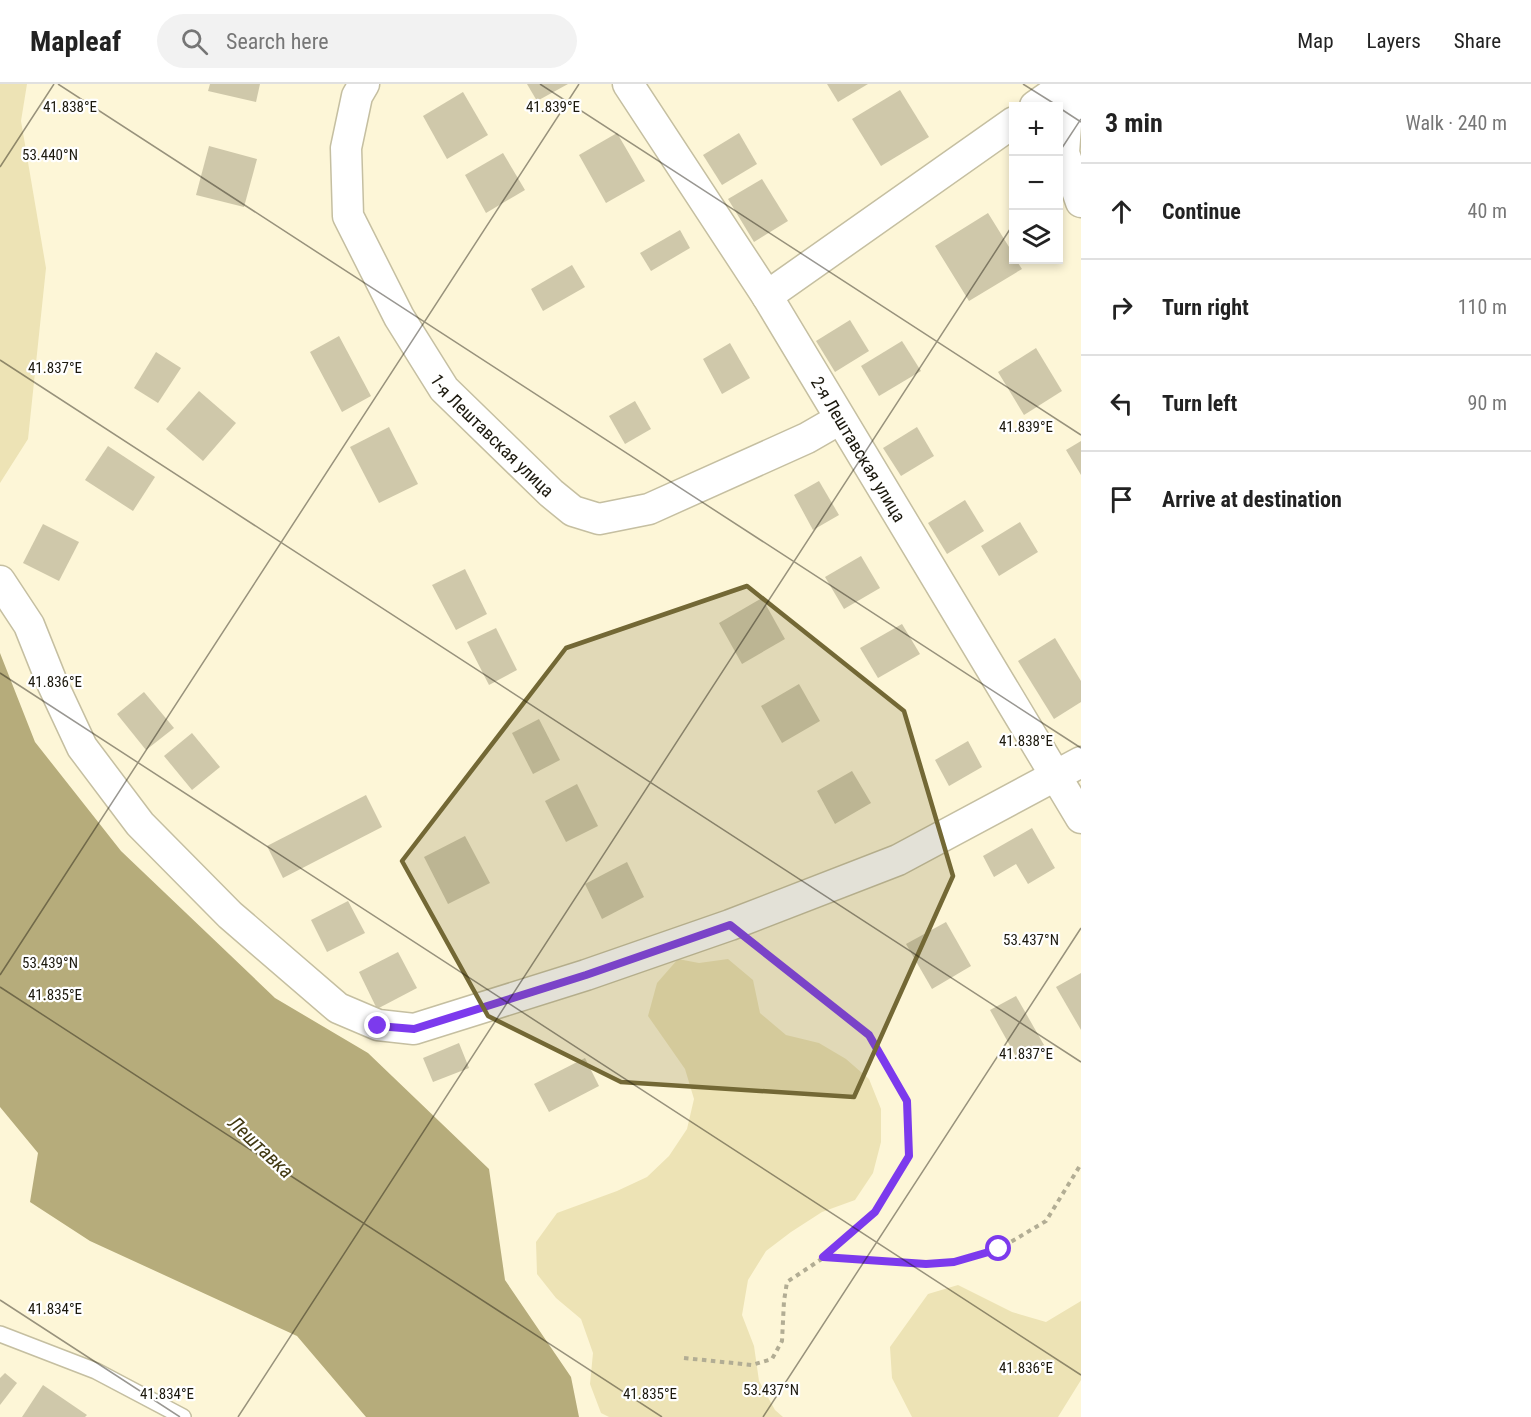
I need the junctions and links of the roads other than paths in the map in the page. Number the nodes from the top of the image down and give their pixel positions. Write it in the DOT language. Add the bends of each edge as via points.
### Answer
graph roads {
  1 [pos="364,84"];
  2 [pos="628,84"];
  3 [pos="1068,84"];
  4 [pos="1041,102"];
  5 [pos="1009,126"];
  6 [pos="1081,202"];
  7 [pos="767,296"];
  8 [pos="840,418"];
  9 [pos="0,581"];
  10 [pos="1069,768"];
  11 [pos="1081,818"];
  12 [pos="0,1334"];
  13 [pos="183,1417"];
  1 -- 8 [label="street, 1-я Лештавская улица" via="357,96 346,148 348,216 399,317 444,389 573,511 599,519 649,509 807,438"];
  2 -- 7 [label="street, 2-я Лештавская улица"];
  3 -- 4 [label="street"];
  3 -- 6 [label="street" via="1064,153"];
  5 -- 7 [label="street"];
  7 -- 8 [label="street, 2-я Лештавская улица"];
  8 -- 10 [label="street, 2-я Лештавская улица"];
  9 -- 10 [label="street" via="29,625 82,747 140,824 230,915 338,1008 378,1026 414,1029 730,925 898,860"];
  10 -- 11 [label="street, 2-я Лештавская улица"];
  12 -- 13 [label="lane" via="96,1371"];
}
